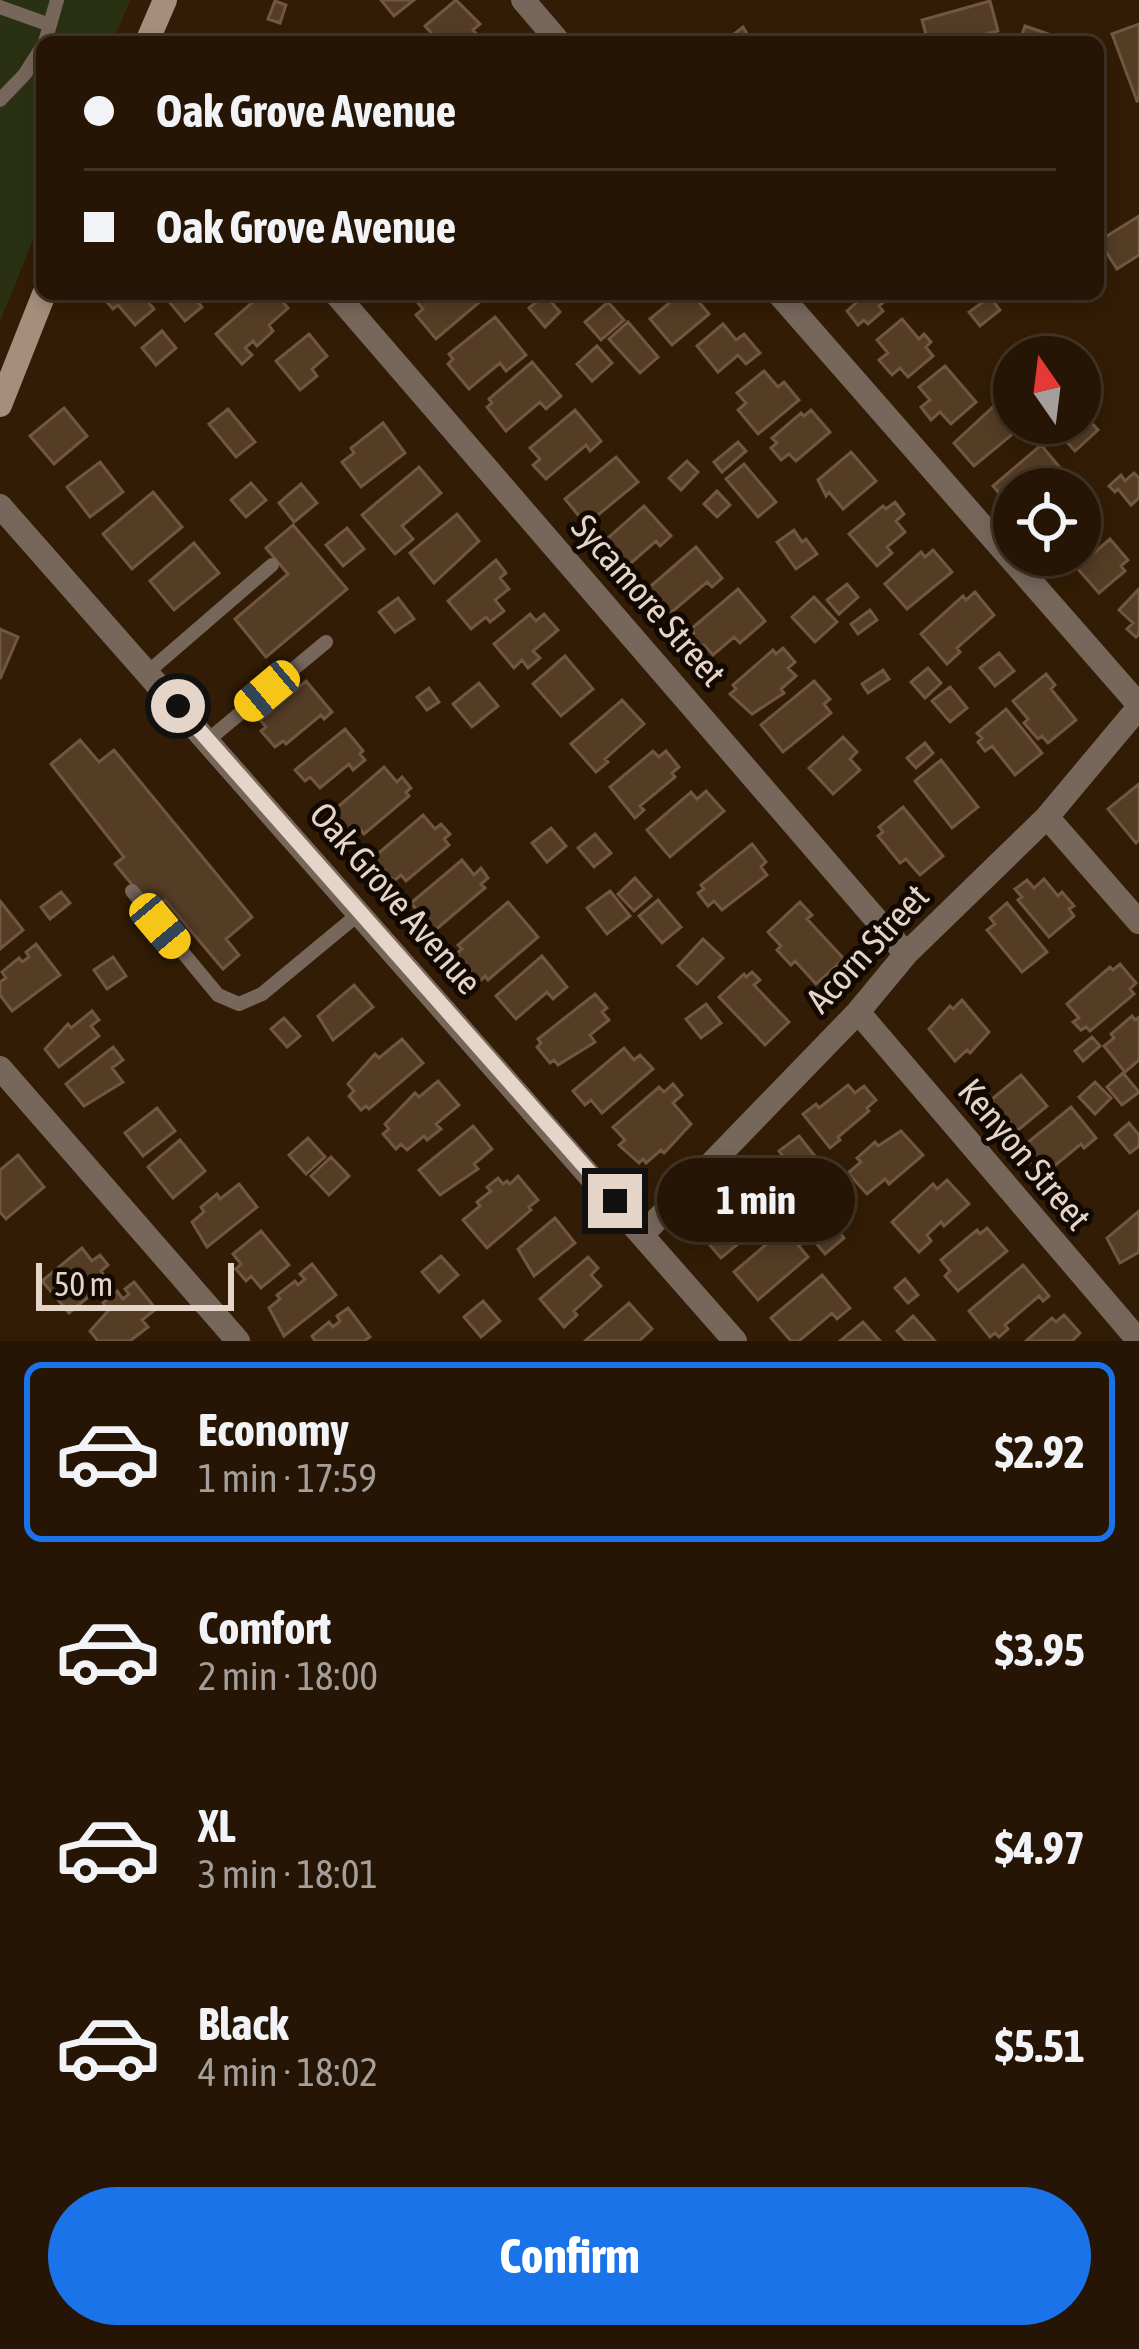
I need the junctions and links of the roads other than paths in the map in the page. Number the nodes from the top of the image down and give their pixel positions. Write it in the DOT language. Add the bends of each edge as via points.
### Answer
graph roads {
  1 [pos="57,0"];
  2 [pos="165,0"];
  3 [pos="523,0"];
  4 [pos="0,7"];
  5 [pos="50,25"];
  6 [pos="47,36"];
  7 [pos="150,36"];
  8 [pos="554,36"];
  9 [pos="36,58"];
  10 [pos="0,100"];
  11 [pos="42,300"];
  12 [pos="341,300"];
  13 [pos="784,300"];
  14 [pos="0,406"];
  15 [pos="0,506"];
  16 [pos="272,565"];
  17 [pos="326,642"];
  18 [pos="148,672"];
  19 [pos="1139,706"];
  20 [pos="208,740"];
  21 [pos="1047,817"];
  22 [pos="132,891"];
  23 [pos="361,912"];
  24 [pos="1139,922"];
  25 [pos="906,954"];
  26 [pos="858,1012"];
  27 [pos="0,1068"];
  28 [pos="643,1234"];
  29 [pos="238,1341"];
  30 [pos="735,1341"];
  31 [pos="1138,1341"];
  1 -- 5 [label="lane"];
  2 -- 7 [label="main road"];
  3 -- 8 [label="street"];
  4 -- 5 [label="lane"];
  5 -- 6 [label="lane"];
  9 -- 10 [label="lane"];
  11 -- 14 [label="main road"];
  12 -- 25 [label="street, Sycamore Street"];
  13 -- 19 [label="street"];
  15 -- 18 [label="street, Oak Grove Avenue"];
  16 -- 18 [label="lane"];
  17 -- 20 [label="lane"];
  18 -- 20 [label="street, Oak Grove Avenue"];
  19 -- 21 [label="street, Acorn Street"];
  20 -- 23 [label="street, Oak Grove Avenue"];
  21 -- 24 [label="street"];
  21 -- 25 [label="street, Acorn Street"];
  22 -- 23 [label="lane" via="218,995 239,1004"];
  23 -- 28 [label="street, Oak Grove Avenue"];
  25 -- 26 [label="street, Acorn Street"];
  26 -- 28 [label="street, Acorn Street"];
  26 -- 31 [label="street, Kenyon Street"];
  27 -- 29 [label="street"];
  28 -- 30 [label="street, Oak Grove Avenue"];
}
